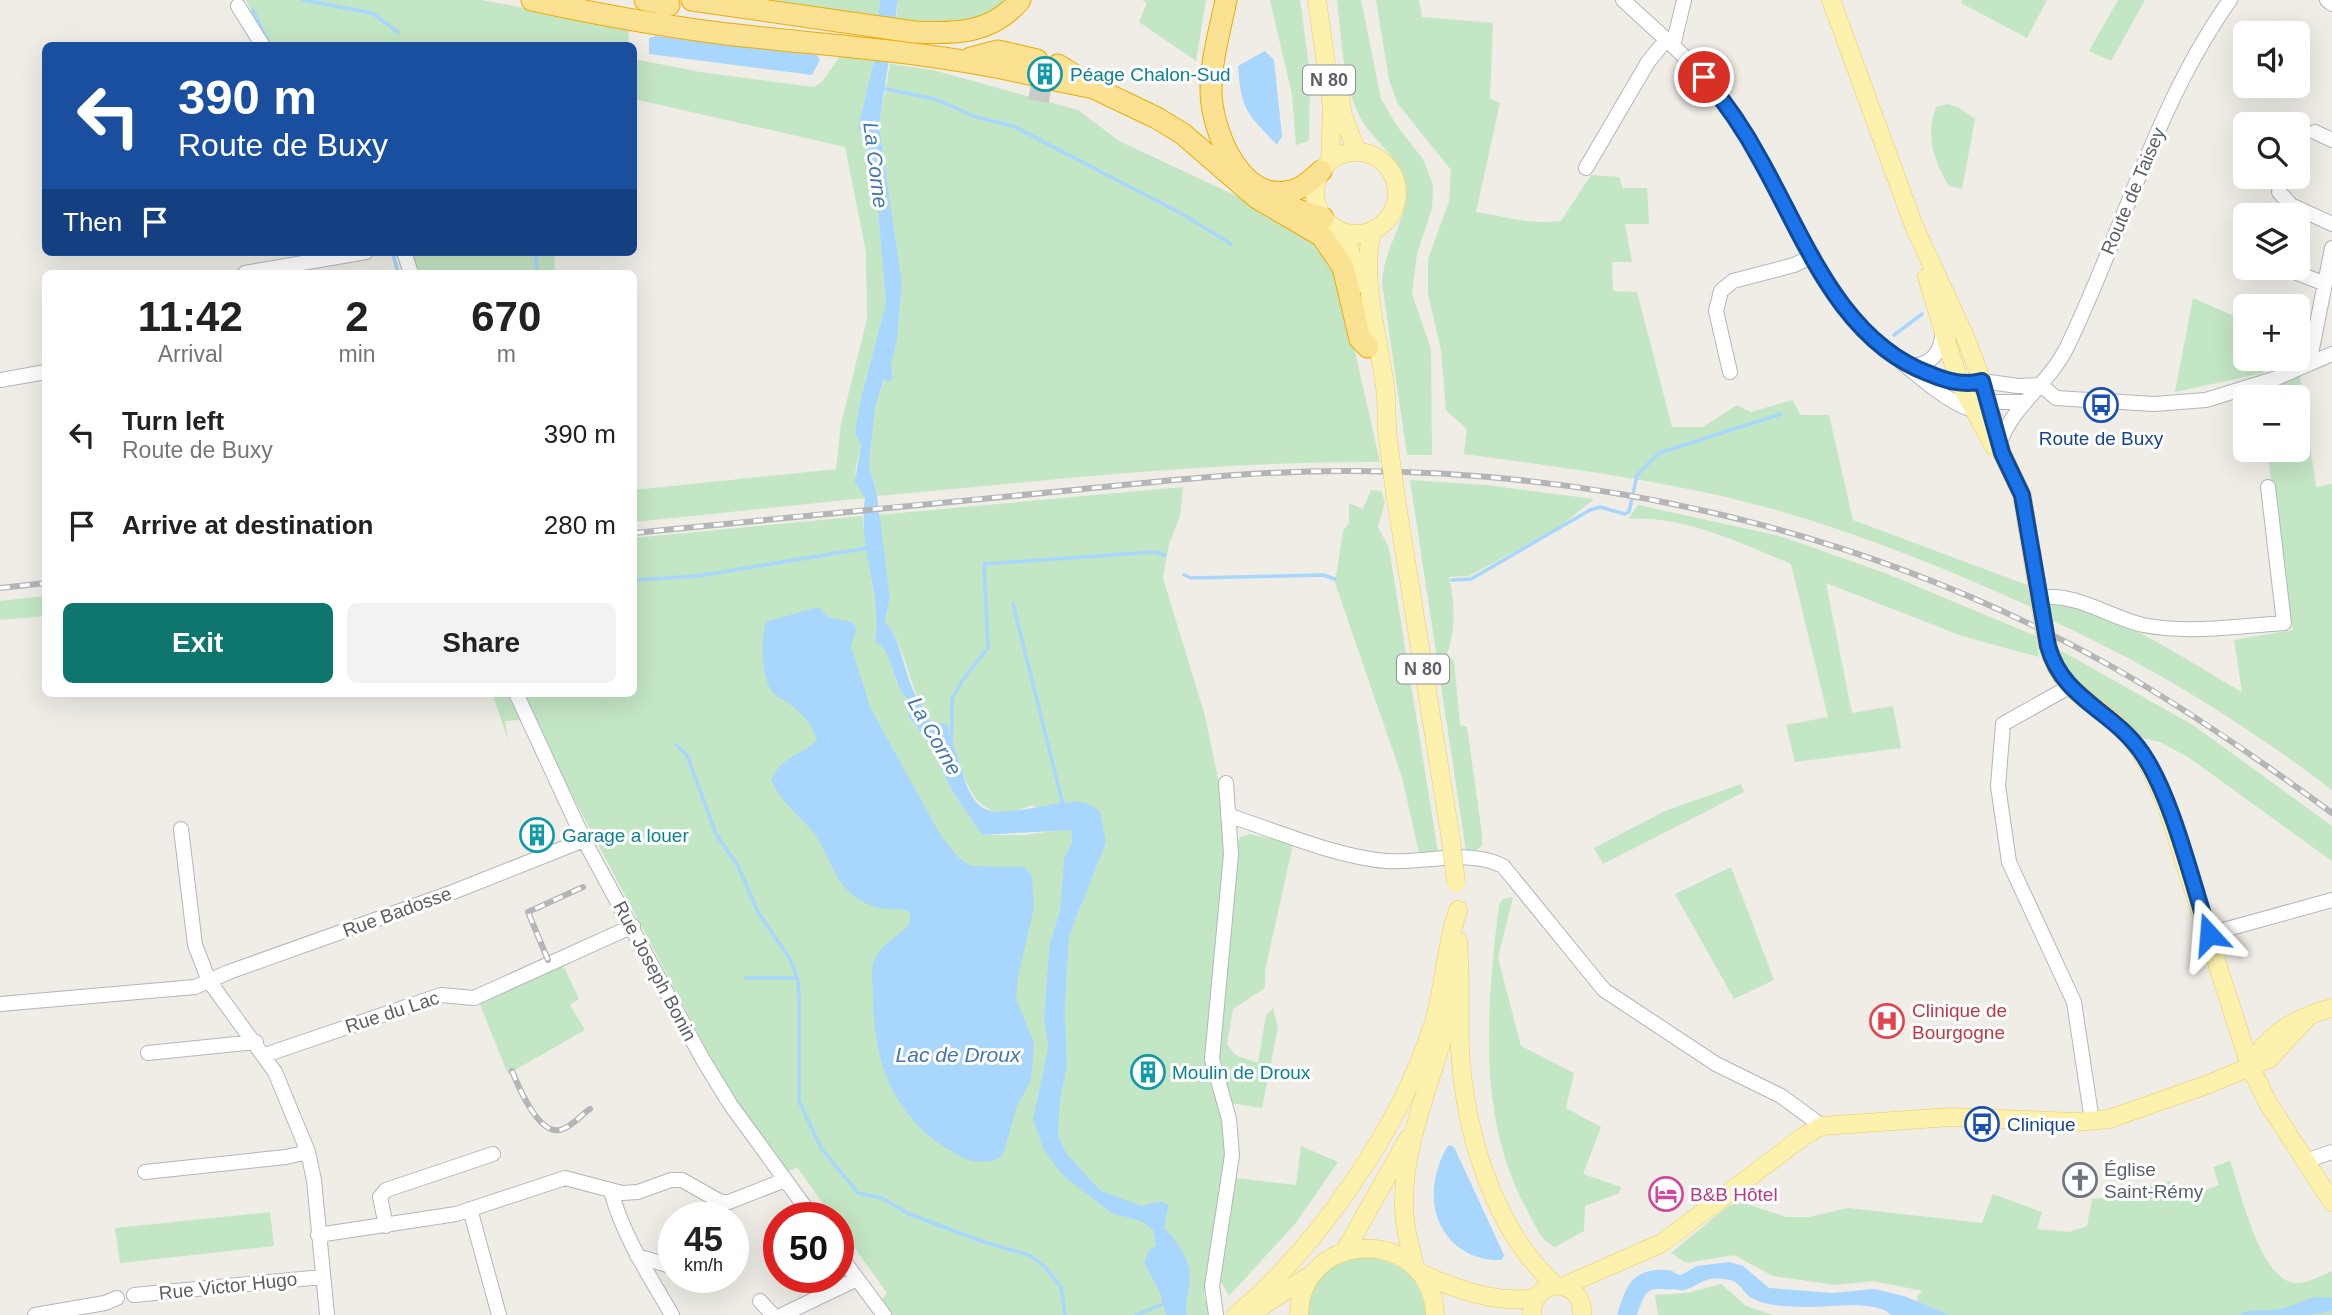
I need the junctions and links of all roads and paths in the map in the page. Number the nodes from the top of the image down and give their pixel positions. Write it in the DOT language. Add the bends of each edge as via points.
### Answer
graph roads {
  1 [pos="532,0"];
  2 [pos="645,0"];
  3 [pos="731,0"];
  4 [pos="1020,0"];
  5 [pos="1226,0"];
  6 [pos="1317,0"];
  7 [pos="1326,0"];
  8 [pos="1623,0"];
  9 [pos="1684,0"];
  10 [pos="1830,0"];
  11 [pos="2230,0"];
  12 [pos="2328,0"];
  13 [pos="691,4"];
  14 [pos="2332,4"];
  15 [pos="669,5"];
  16 [pos="238,6"];
  17 [pos="759,10"];
  18 [pos="854,34"];
  19 [pos="260,42"];
  20 [pos="913,42"];
  21 [pos="1669,43"];
  22 [pos="1034,75"];
  23 [pos="1055,80"];
  24 [pos="2315,132"];
  25 [pos="2332,140"];
  26 [pos="1357,152"];
  27 [pos="1326,166"];
  28 [pos="1586,168"];
  29 [pos="2278,192"];
  30 [pos="1268,205"];
  31 [pos="1323,218"];
  32 [pos="2332,223"];
  33 [pos="1914,226"];
  34 [pos="1373,230"];
  35 [pos="1342,232"];
  36 [pos="2332,248"];
  37 [pos="343,256"];
  38 [pos="1813,256"];
  39 [pos="262,270"];
  40 [pos="2310,278"];
  41 [pos="2323,283"];
  42 [pos="1943,330"];
  43 [pos="1368,347"];
  44 [pos="2332,354"];
  45 [pos="2310,358"];
  46 [pos="2310,364"];
  47 [pos="1908,367"];
  48 [pos="2291,371"];
  49 [pos="1730,372"];
  50 [pos="42,373"];
  51 [pos="0,380"];
  52 [pos="1982,381"];
  53 [pos="2041,385"];
  54 [pos="1961,387"];
  55 [pos="2024,402"];
  56 [pos="1980,407"];
  57 [pos="1385,421"];
  58 [pos="2001,447"];
  59 [pos="2268,487"];
  60 [pos="2039,598"];
  61 [pos="2069,687"];
  62 [pos="518,697"];
  63 [pos="1226,783"];
  64 [pos="1230,816"];
  65 [pos="181,829"];
  66 [pos="584,840"];
  67 [pos="2332,900"];
  68 [pos="1458,910"];
  69 [pos="633,926"];
  70 [pos="2209,934"];
  71 [pos="1458,941"];
  72 [pos="209,981"];
  73 [pos="0,1004"];
  74 [pos="2332,1008"];
  75 [pos="256,1042"];
  76 [pos="148,1053"];
  77 [pos="265,1055"];
  78 [pos="2250,1066"];
  79 [pos="2092,1121"];
  80 [pos="1822,1126"];
  81 [pos="1414,1130"];
  82 [pos="308,1152"];
  83 [pos="2332,1152"];
  84 [pos="493,1154"];
  85 [pos="2305,1161"];
  86 [pos="145,1172"];
  87 [pos="785,1181"];
  88 [pos="611,1191"];
  89 [pos="801,1202"];
  90 [pos="2332,1202"];
  91 [pos="470,1209"];
  92 [pos="386,1226"];
  93 [pos="318,1235"];
  94 [pos="1345,1251"];
  95 [pos="637,1256"];
  96 [pos="658,1262"];
  97 [pos="1607,1268"];
  98 [pos="1417,1270"];
  99 [pos="1315,1272"];
  100 [pos="854,1274"];
  101 [pos="322,1277"];
  102 [pos="858,1279"];
  103 [pos="1559,1286"];
  104 [pos="134,1296"];
  105 [pos="117,1298"];
  106 [pos="760,1301"];
  107 [pos="1534,1307"];
  108 [pos="1584,1311"];
  109 [pos="36,1315"];
  110 [pos="327,1315"];
  111 [pos="499,1315"];
  112 [pos="672,1315"];
  113 [pos="773,1315"];
  114 [pos="782,1315"];
  115 [pos="884,1315"];
  116 [pos="1216,1315"];
  117 [pos="1236,1315"];
  118 [pos="1248,1315"];
  119 [pos="1299,1315"];
  120 [pos="1435,1315"];
  1 -- 18 [label="highway" via="728,34"];
  2 -- 15 [label="highway"];
  3 -- 17 [label="highway"];
  4 -- 20 [label="highway" via="1003,16 970,32"];
  5 -- 27 [label="highway" via="1211,90 1216,125 1229,156 1247,178 1274,192 1293,191"];
  6 -- 27 [label="main road, N 80" via="1332,107"];
  7 -- 26 [label="main road, N 80" via="1343,116"];
  8 -- 21 [label="street"];
  9 -- 21 [label="street"];
  10 -- 33 [label="main road"];
  11 -- 53 [label="street, Route de Taisey" via="2172,99 2074,331"];
  12 -- 14 [label="street"];
  13 -- 17 [label="highway"];
  16 -- 19 [label="street"];
  17 -- 18 [label="highway"];
  18 -- 20 [label="highway"];
  20 -- 22 [label="highway"];
  21 -- 28 [label="street" via="1648,62"];
  21 -- 38 [label="street" via="1718,93 1742,128"];
  23 -- 30 [label="highway" via="1094,88 1136,106 1183,134"];
  24 -- 25 [label="street"];
  26 -- 27 [label="main road"];
  26 -- 34 [label="main road" via="1380,159 1397,190 1391,214"];
  27 -- 31 [label="main road" via="1315,195"];
  29 -- 32 [label="street" via="2291,205"];
  30 -- 31 [label="highway"];
  30 -- 43 [label="highway" via="1322,236 1335,252 1350,288 1360,339"];
  31 -- 35 [label="main road"];
  33 -- 42 [label="main road"];
  33 -- 52 [label="main road"];
  34 -- 35 [label="main road"];
  34 -- 57 [label="main road, N 80" via="1370,287"];
  35 -- 43 [label="main road, N 80" via="1350,250"];
  36 -- 41 [label="street"];
  37 -- 39 [label="street"];
  38 -- 47 [label="street" via="1850,316"];
  38 -- 49 [label="street" via="1733,281 1721,291 1716,312"];
  40 -- 41 [label="street"];
  41 -- 45 [label="street"];
  42 -- 47 [label="street" via="1936,356"];
  42 -- 54 [label="main road"];
  43 -- 57 [label="main road, N 80"];
  44 -- 46 [label="street"];
  47 -- 54 [label="street"];
  47 -- 56 [label="street" via="1958,406"];
  48 -- 53 [label="street" via="2237,392 2181,404 2056,398"];
  50 -- 51 [label="street"];
  52 -- 53 [label="street"];
  52 -- 54 [label="street"];
  52 -- 56 [label="main road"];
  53 -- 55 [label="street, Route de Taisey"];
  54 -- 56 [label="main road"];
  55 -- 56 [label="street"];
  55 -- 58 [label="street, Route de Taisey" via="2007,425"];
  56 -- 58 [label="main road" via="1993,447"];
  57 -- 68 [label="main road, N 80, bridge"];
  58 -- 60 [label="main road" via="2022,495"];
  59 -- 60 [label="street" via="2284,623 2164,628 2126,620 2069,598"];
  60 -- 61 [label="main road, bridge" via="2054,666"];
  61 -- 70 [label="main road" via="2119,727 2149,764"];
  61 -- 79 [label="street" via="2004,724 1998,786 2013,875 2076,1007"];
  62 -- 66 [label="street, Rue Joseph Bonin"];
  63 -- 64 [label="street"];
  64 -- 80 [label="street" via="1385,861 1478,858 1503,866 1604,990 1716,1064 1781,1096"];
  64 -- 116 [label="street" via="1229,884 1212,1059 1231,1138 1231,1172 1212,1286"];
  65 -- 72 [label="street, Rue Victor Hugo" via="195,945"];
  66 -- 69 [label="street, Rue Joseph Bonin"];
  66 -- 72 [label="street, Rue Badosse"];
  67 -- 70 [label="street"];
  68 -- 71 [label="main road, N 80"];
  68 -- 117 [label="main road" via="1432,1028 1390,1119 1317,1227"];
  69 -- 77 [label="street, Rue du Lac" via="474,999 441,995"];
  69 -- 87 [label="street, Rue Joseph Bonin" via="716,1084"];
  70 -- 78 [label="main road"];
  71 -- 81 [label="main road, N 80" via="1446,1030"];
  71 -- 103 [label="main road" via="1462,1076 1473,1134 1509,1225 1538,1269"];
  72 -- 73 [label="street, Rue Badosse" via="195,987"];
  72 -- 75 [label="street, Rue Victor Hugo"];
  74 -- 78 [label="main road" via="2262,1044"];
  75 -- 76 [label="street"];
  75 -- 77 [label="street, Rue Victor Hugo"];
  77 -- 82 [label="street, Rue Victor Hugo"];
  78 -- 79 [label="main road" via="2122,1115"];
  78 -- 85 [label="main road"];
  79 -- 80 [label="main road" via="1950,1117"];
  80 -- 97 [label="main road" via="1673,1236"];
  81 -- 94 [label="main road, N 80"];
  81 -- 98 [label="main road, N 80" via="1404,1205"];
  82 -- 86 [label="street"];
  82 -- 93 [label="street, Rue Victor Hugo"];
  83 -- 85 [label="street"];
  84 -- 92 [label="street" via="386,1191 380,1197"];
  85 -- 90 [label="main road"];
  87 -- 88 [label="street" via="729,1202 681,1180 638,1192"];
  87 -- 89 [label="street, Rue Joseph Bonin"];
  88 -- 91 [label="street" via="565,1178"];
  88 -- 95 [label="street"];
  91 -- 92 [label="street"];
  91 -- 111 [label="street"];
  92 -- 93 [label="street"];
  93 -- 101 [label="street, Rue Victor Hugo"];
  94 -- 98 [label="main road" via="1382,1250"];
  94 -- 99 [label="main road"];
  95 -- 96 [label="street"];
  95 -- 112 [label="street"];
  97 -- 103 [label="main road"];
  97 -- 108 [label="main road"];
  98 -- 107 [label="main road" via="1462,1290"];
  98 -- 120 [label="main road" via="1433,1298"];
  99 -- 118 [label="main road"];
  99 -- 119 [label="main road"];
  100 -- 102 [label="street"];
  101 -- 104 [label="street, Rue Victor Hugo"];
  101 -- 110 [label="street, Rue Victor Hugo"];
  102 -- 114 [label="street"];
  102 -- 115 [label="street"];
  103 -- 107 [label="main road" via="1547,1287"];
  103 -- 108 [label="main road" via="1574,1292"];
  105 -- 109 [label="street"];
  106 -- 113 [label="street"];
}
